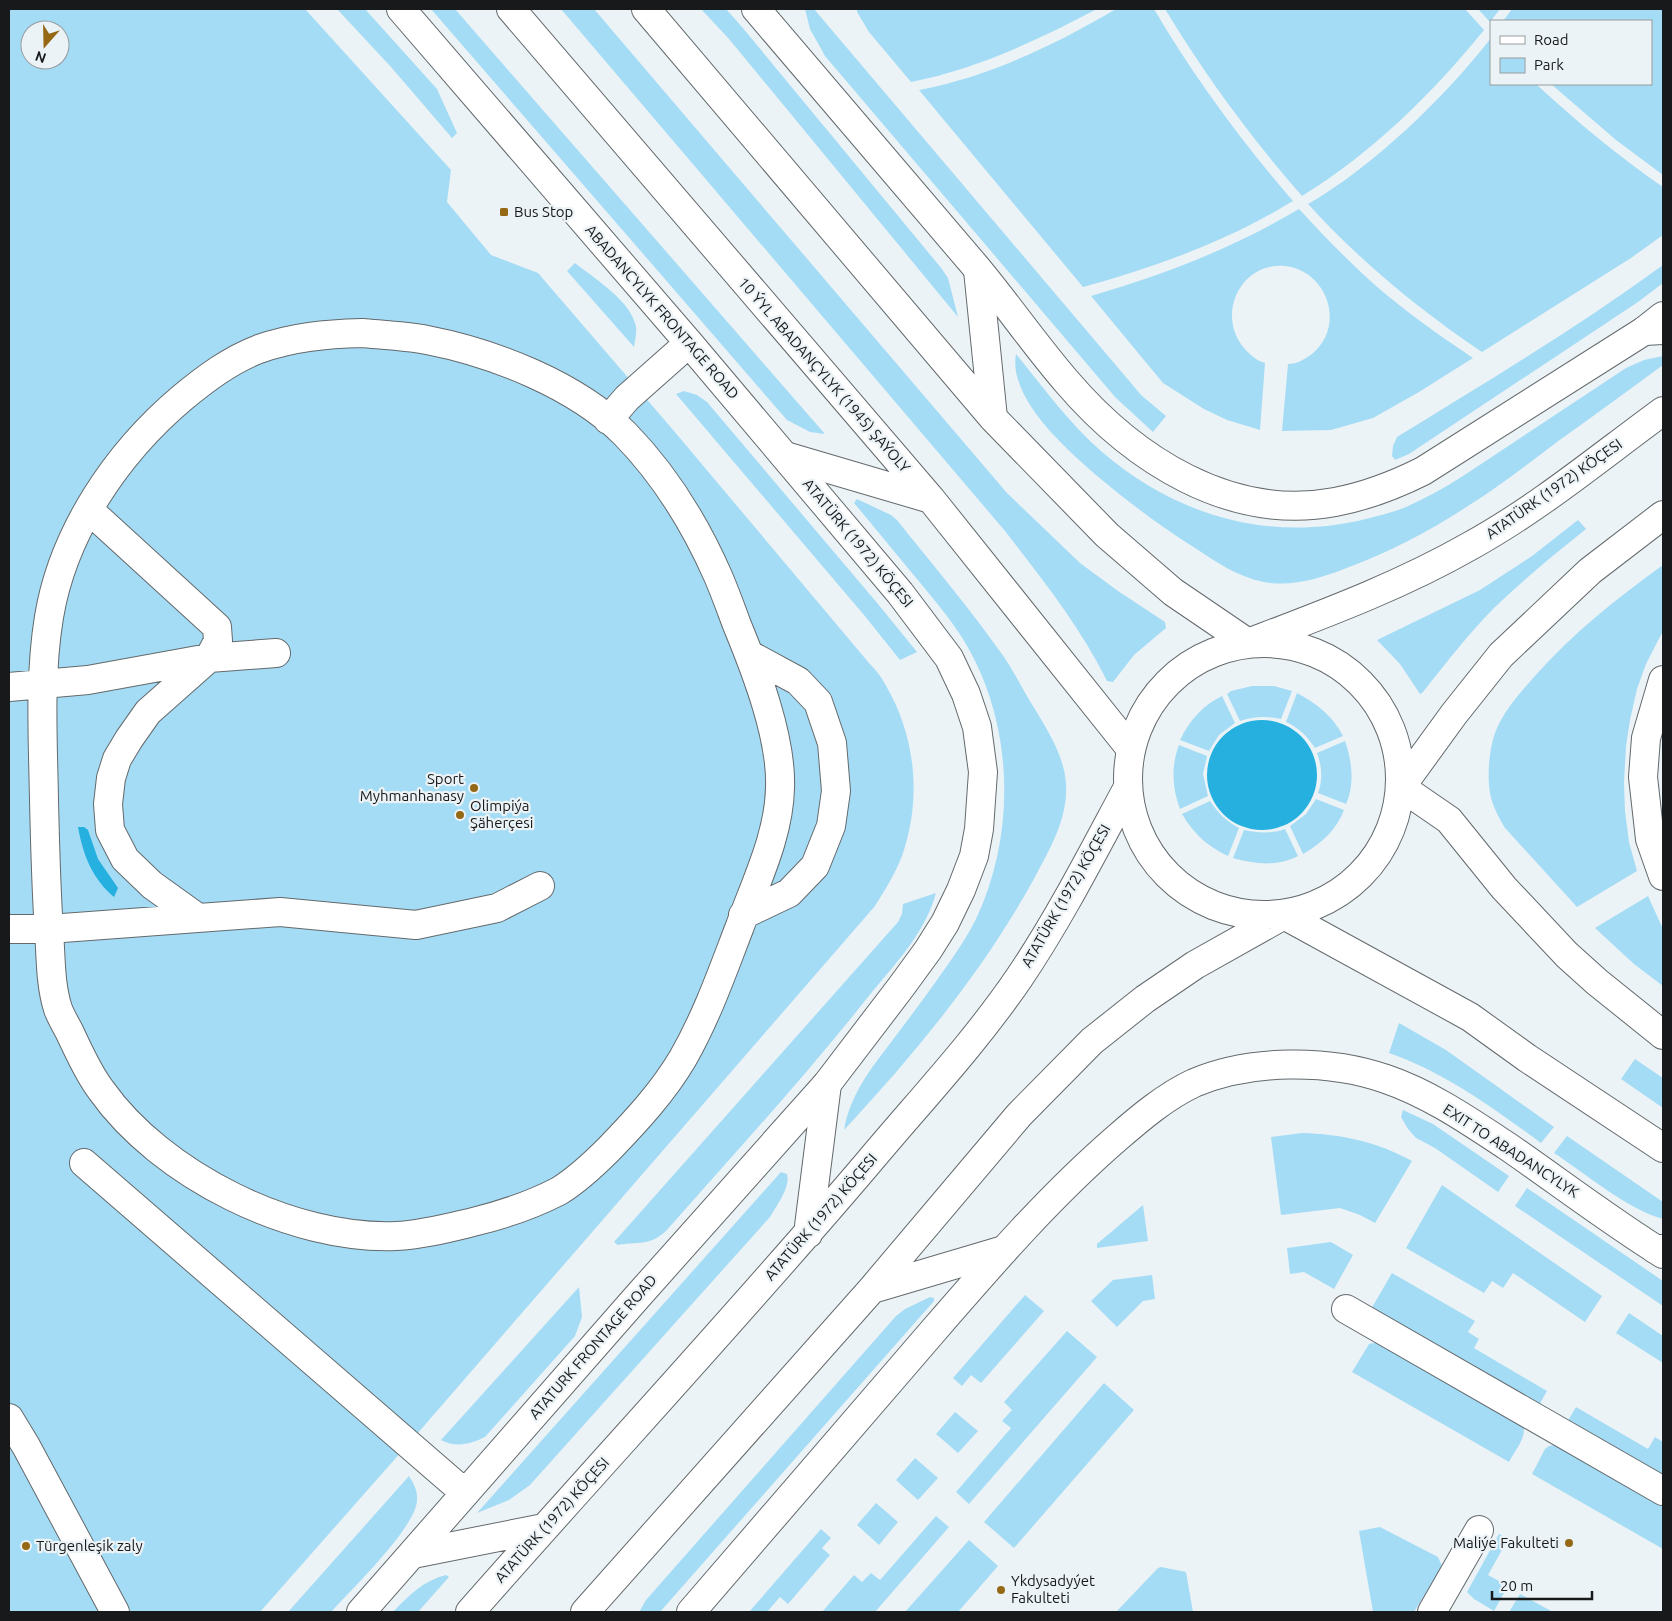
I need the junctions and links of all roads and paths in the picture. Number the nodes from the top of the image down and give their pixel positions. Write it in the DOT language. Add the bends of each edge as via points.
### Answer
graph roads {
  1 [pos="401,9"];
  2 [pos="511,9"];
  3 [pos="646,9"];
  4 [pos="756,9"];
  5 [pos="978,270"];
  6 [pos="1657,326"];
  7 [pos="689,343"];
  8 [pos="1663,411"];
  9 [pos="993,418"];
  10 [pos="608,420"];
  11 [pos="785,456"];
  12 [pos="931,499"];
  13 [pos="89,510"];
  14 [pos="1663,515"];
  15 [pos="1248,643"];
  16 [pos="276,653"];
  17 [pos="750,655"];
  18 [pos="209,658"];
  19 [pos="1663,680"];
  20 [pos="43,684"];
  21 [pos="9,687"];
  22 [pos="1130,748"];
  23 [pos="1401,787"];
  24 [pos="1127,789"];
  25 [pos="1663,876"];
  26 [pos="540,886"];
  27 [pos="744,915"];
  28 [pos="1284,915"];
  29 [pos="198,918"];
  30 [pos="9,929"];
  31 [pos="49,929"];
  32 [pos="1663,1035"];
  33 [pos="827,1084"];
  34 [pos="1663,1148"];
  35 [pos="84,1163"];
  36 [pos="808,1234"];
  37 [pos="1004,1250"];
  38 [pos="1661,1250"];
  39 [pos="872,1289"];
  40 [pos="1346,1309"];
  41 [pos="9,1418"];
  42 [pos="1663,1491"];
  43 [pos="465,1493"];
  44 [pos="544,1528"];
  45 [pos="1479,1530"];
  46 [pos="413,1554"];
  47 [pos="614,1579"];
  48 [pos="115,1612"];
  49 [pos="361,1612"];
  50 [pos="470,1612"];
  51 [pos="585,1612"];
  52 [pos="609,1612"];
  53 [pos="691,1612"];
  54 [pos="1432,1612"];
  1 -- 7 [label="main road, ABADANCYLYK FRONTAGE ROAD"];
  2 -- 12 [label="main road, 10 ÝYL ABADANÇYLYK (1945) ŞAÝOLY"];
  3 -- 9 [label="main road"];
  4 -- 5 [label="main road"];
  5 -- 6 [label="main road" via="1068,384 1136,449 1193,483 1252,501 1280,505 1334,503 1394,485 1423,471"];
  5 -- 9 [label="main road"];
  7 -- 10 [label="main road" via="627,398"];
  7 -- 11 [label="main road, ABADANCYLYK FRONTAGE ROAD"];
  8 -- 15 [label="main road, ATATÜRK (1972) KÖÇESI" via="1529,510 1472,545 1357,601"];
  9 -- 15 [label="main road" via="1107,535 1173,592"];
  10 -- 13 [label="main road" via="562,388 497,359 442,343 362,333 288,340 252,352 223,368 165,412 108,477"];
  10 -- 17 [label="main road" via="650,462 698,536"];
  11 -- 12 [label="main road"];
  11 -- 33 [label="main road, ATATÜRK (1972) KÖÇESI" via="900,593 949,658 977,727 983,772 979,828 974,856 962,890 928,950"];
  12 -- 22 [label="main road, 10 ÝYL ABADANÇYLYK (1945) ŞAÝOLY"];
  13 -- 18 [label="main road" via="217,627 218,640"];
  13 -- 20 [label="main road" via="62,569 50,610"];
  14 -- 23 [label="main road" via="1590,571 1502,655"];
  15 -- 22 [label="main road" via="1208,654 1173,676 1146,708"];
  15 -- 23 [label="main road" via="1296,645 1340,664 1374,697 1396,739"];
  16 -- 18 [label="main road"];
  17 -- 27 [label="main road" via="777,747 781,781 778,812 766,856"];
  17 -- 27 [label="main road" via="798,681 818,702 832,743 836,791 831,826 815,866 789,893"];
  18 -- 20 [label="main road" via="88,680"];
  18 -- 29 [label="main road" via="148,712 134,732 117,759 108,804 110,830 125,859 152,885"];
  19 -- 25 [label="main road" via="1646,738 1643,777 1650,839"];
  20 -- 21 [label="main road"];
  20 -- 31 [label="main road"];
  22 -- 24 [label="main road"];
  23 -- 28 [label="main road" via="1394,823 1378,857 1352,884 1320,904"];
  23 -- 32 [label="main road" via="1449,820 1504,888 1567,954"];
  24 -- 28 [label="main road" via="1138,832 1169,876 1197,898 1239,914"];
  24 -- 36 [label="main road, ATATÜRK (1972) KÖÇESI" via="1078,880 993,1014"];
  26 -- 29 [label="main road" via="497,908 416,925 280,912"];
  27 -- 31 [label="main road" via="720,978 681,1060 634,1123 596,1161 564,1188 531,1204 446,1229 401,1236 356,1235 315,1228 273,1214 200,1178 152,1144 98,1087 58,1009"];
  28 -- 34 [label="main road" via="1470,1017"];
  28 -- 39 [label="main road" via="1195,965 1092,1041 1019,1115"];
  29 -- 31 [label="main road"];
  30 -- 31 [label="main road"];
  33 -- 36 [label="main road"];
  33 -- 43 [label="main road, ATATURK FRONTAGE ROAD"];
  35 -- 43 [label="main road"];
  36 -- 44 [label="main road, ATATÜRK (1972) KÖÇESI"];
  37 -- 38 [label="main road, EXIT TO ABADANCYLYK" via="1089,1163 1132,1125 1172,1096 1219,1074 1282,1065 1353,1070 1387,1079 1420,1094 1468,1120"];
  37 -- 39 [label="main road"];
  37 -- 53 [label="main road"];
  39 -- 47 [label="main road"];
  40 -- 42 [label="main road"];
  41 -- 48 [label="main road"];
  43 -- 46 [label="main road, ATATURK FRONTAGE ROAD"];
  44 -- 46 [label="main road"];
  44 -- 50 [label="main road, ATATÜRK (1972) KÖÇESI"];
  45 -- 54 [label="main road"];
  46 -- 49 [label="main road, ATATURK FRONTAGE ROAD"];
  47 -- 51 [label="main road"];
  47 -- 52 [label="main road"];
}
